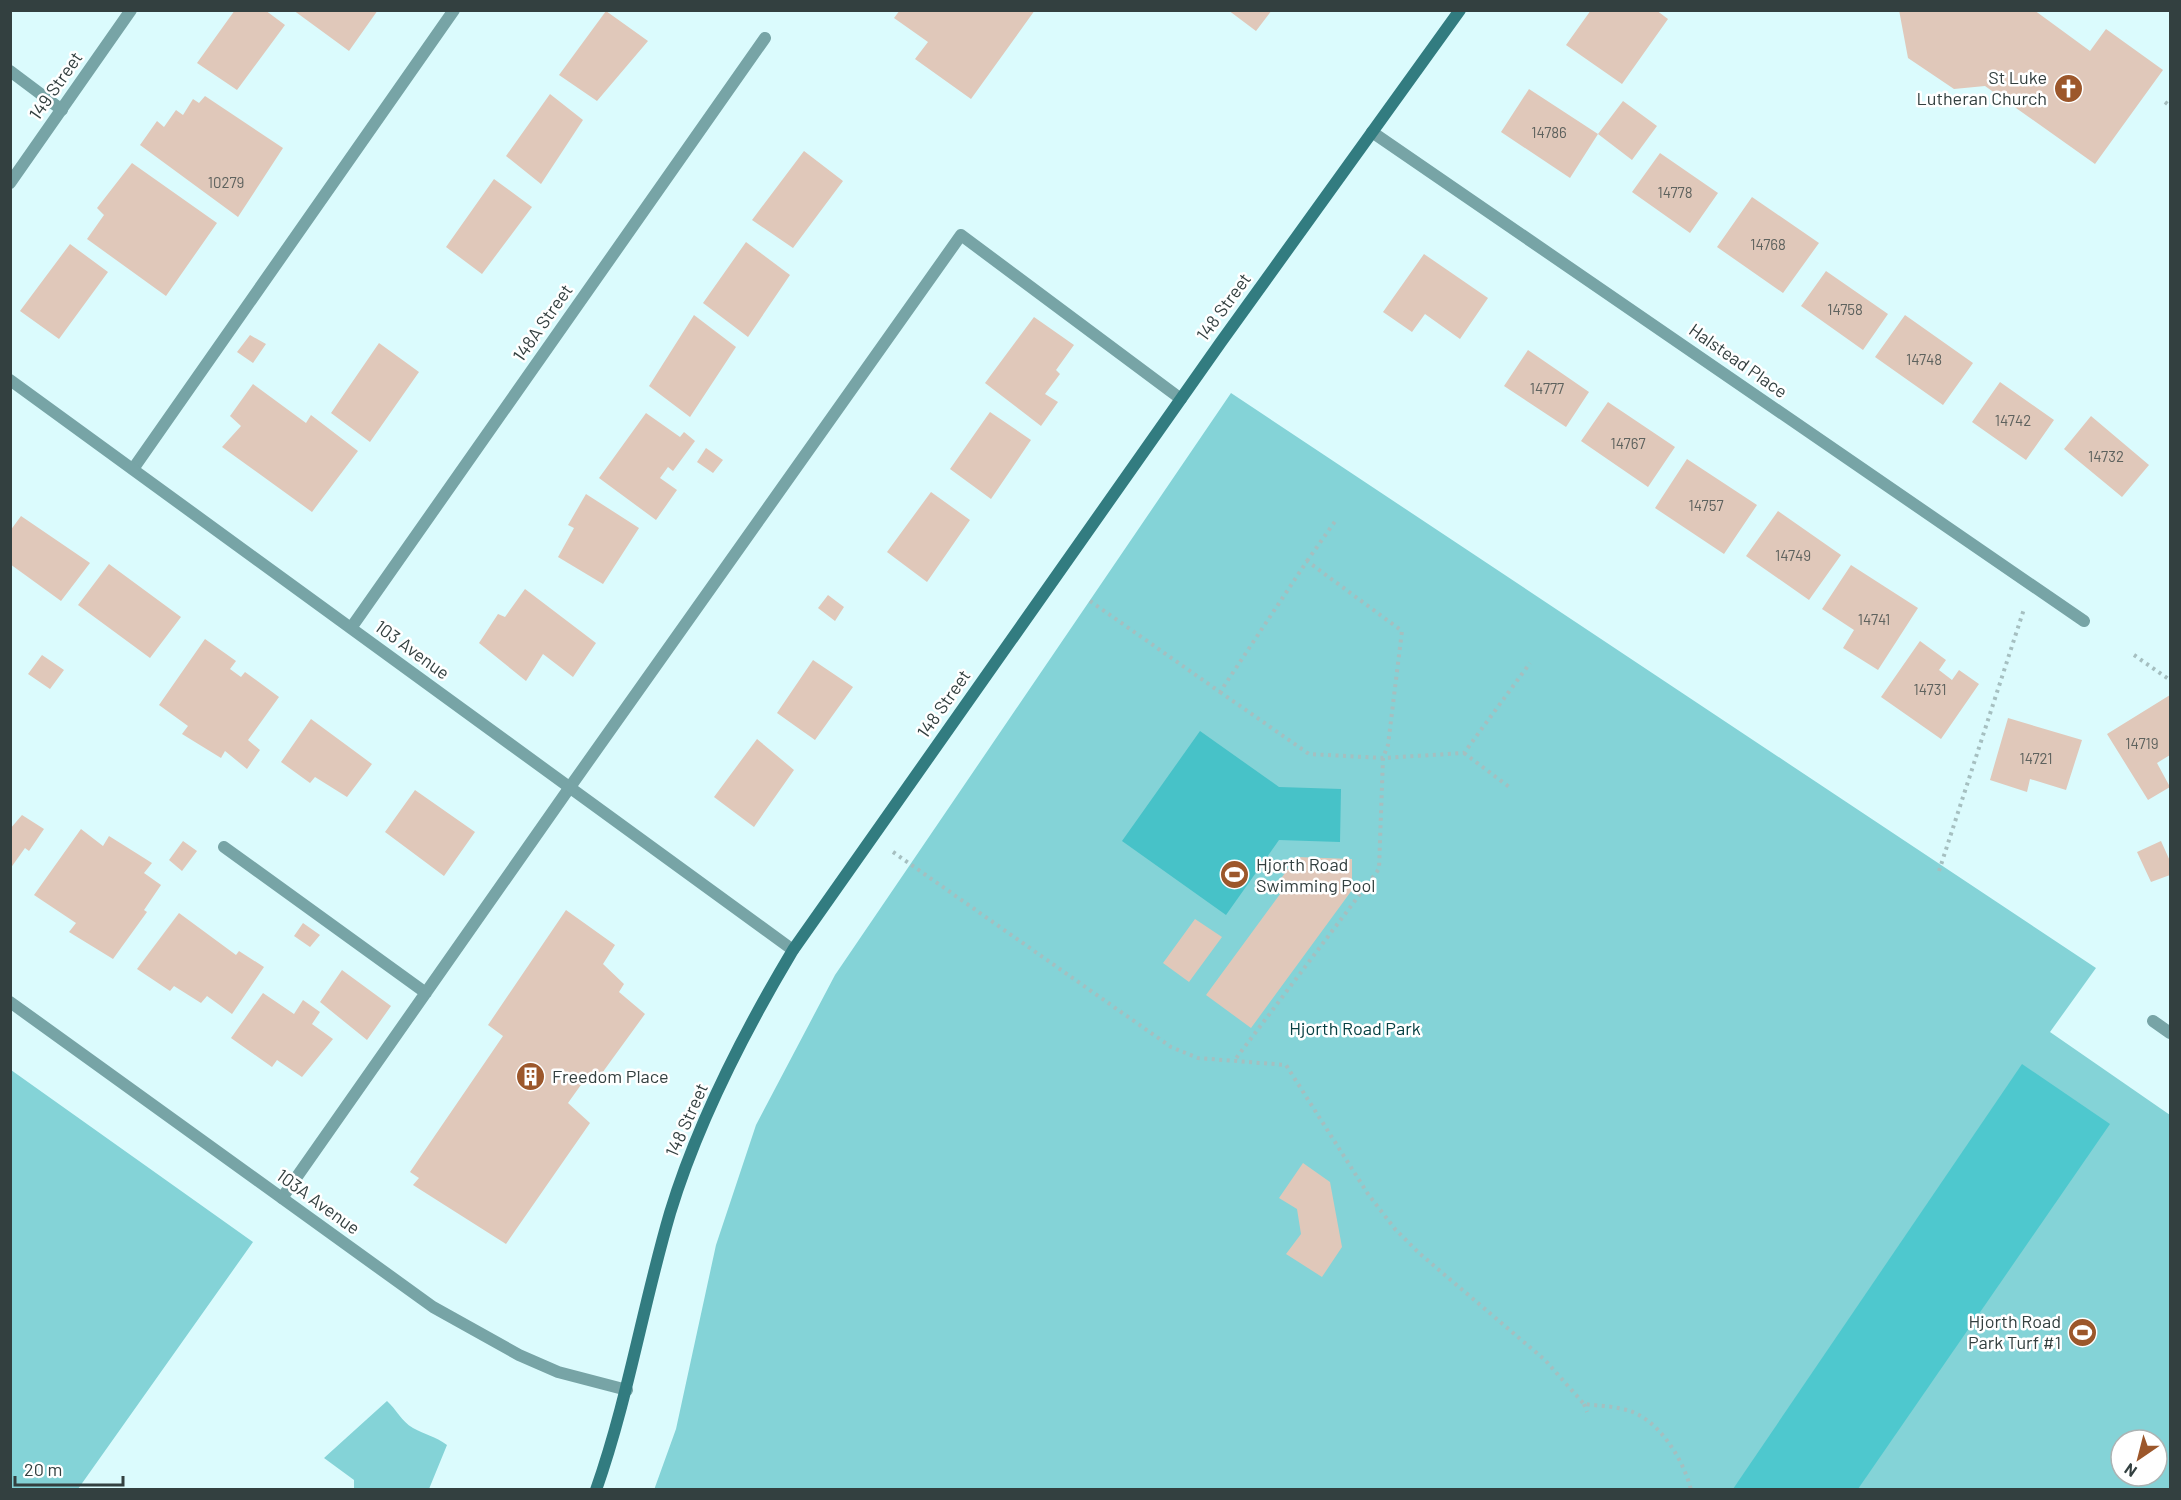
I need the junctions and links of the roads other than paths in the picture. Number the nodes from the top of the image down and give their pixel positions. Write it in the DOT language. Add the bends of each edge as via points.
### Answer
graph roads {
  1 [pos="131,10"];
  2 [pos="454,10"];
  3 [pos="1460,10"];
  4 [pos="765,38"];
  5 [pos="10,71"];
  6 [pos="62,110"];
  7 [pos="1372,132"];
  8 [pos="10,183"];
  9 [pos="10,380"];
  10 [pos="1181,399"];
  11 [pos="133,469"];
  12 [pos="2084,621"];
  13 [pos="351,628"];
  14 [pos="570,787"];
  15 [pos="224,847"];
  16 [pos="793,950"];
  17 [pos="426,993"];
  18 [pos="10,1002"];
  19 [pos="2153,1021"];
  20 [pos="2170,1033"];
  21 [pos="282,1198"];
  22 [pos="627,1390"];
  23 [pos="596,1490"];
  1 -- 6 [label="street, 149 Street"];
  2 -- 11 [label="street"];
  3 -- 7 [label="main road, 148 Street"];
  4 -- 13 [label="street, 148A Street"];
  5 -- 6 [label="street"];
  6 -- 8 [label="street, 149 Street"];
  7 -- 10 [label="main road, 148 Street"];
  7 -- 12 [label="street, Halstead Place"];
  9 -- 11 [label="street, 103 Avenue"];
  10 -- 14 [label="street" via="961,235"];
  10 -- 16 [label="main road, 148 Street"];
  11 -- 13 [label="street, 103 Avenue"];
  13 -- 14 [label="street, 103 Avenue"];
  14 -- 16 [label="street, 103 Avenue"];
  14 -- 17 [label="street"];
  15 -- 17 [label="street"];
  16 -- 22 [label="main road, 148 Street" via="731,1066 691,1152 670,1214"];
  17 -- 21 [label="street"];
  18 -- 21 [label="street, 103A Avenue"];
  19 -- 20 [label="street"];
  21 -- 22 [label="street, 103A Avenue" via="452,1318 558,1372"];
  22 -- 23 [label="main road, 148 Street"];
}
